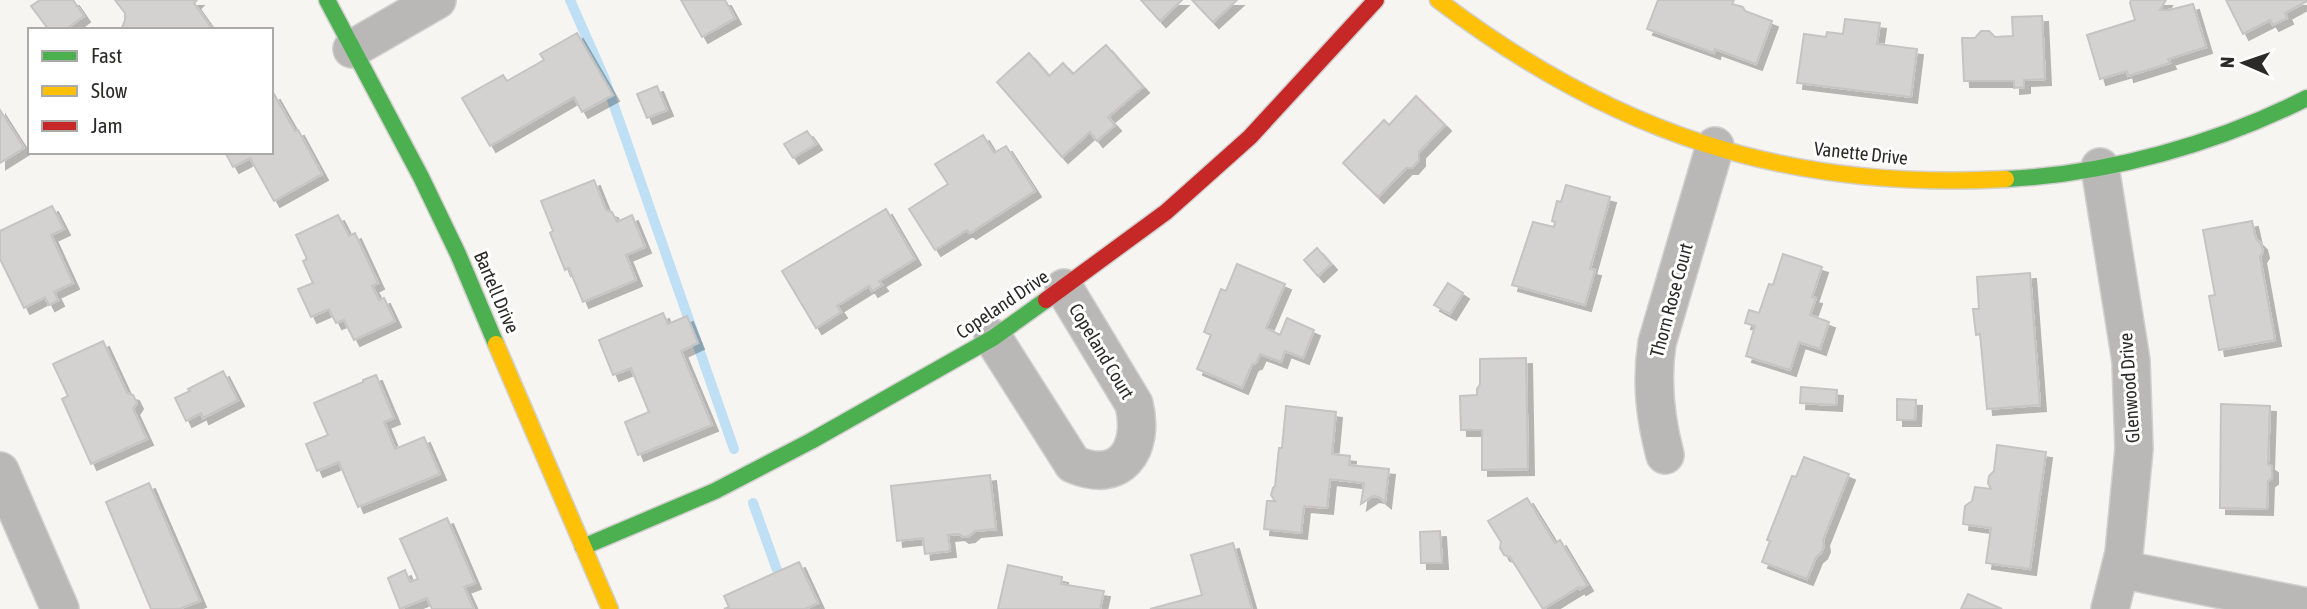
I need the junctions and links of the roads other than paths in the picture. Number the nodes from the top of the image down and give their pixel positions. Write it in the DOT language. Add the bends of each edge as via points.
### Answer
graph roads {
  1 [pos="327,0"];
  2 [pos="437,0"];
  3 [pos="1376,0"];
  4 [pos="1438,0"];
  5 [pos="352,49"];
  6 [pos="2307,98"];
  7 [pos="1715,146"];
  8 [pos="2099,167"];
  9 [pos="1064,288"];
  10 [pos="993,338"];
  11 [pos="1665,455"];
  12 [pos="0,471"];
  13 [pos="583,547"];
  14 [pos="2120,569"];
  15 [pos="2307,607"];
  16 [pos="60,609"];
  17 [pos="610,609"];
  18 [pos="2110,609"];
  1 -- 5 [label="street, Bartell Drive"];
  2 -- 5 [label="street"];
  3 -- 9 [label="street, Copeland Drive" via="1250,137 1166,212"];
  4 -- 7 [label="street, Vanette Drive" via="1542,73 1629,116"];
  5 -- 13 [label="street, Bartell Drive" via="458,254"];
  6 -- 8 [label="street, Vanette Drive" via="2214,138"];
  7 -- 8 [label="street, Vanette Drive" via="1767,161 1894,179 1996,180"];
  7 -- 11 [label="street, Thorn Rose Court" via="1657,343 1653,370 1656,419"];
  8 -- 14 [label="street, Glenwood Drive" via="2131,361 2134,449"];
  9 -- 10 [label="street, Copeland Drive"];
  9 -- 10 [label="street, Copeland Court" via="1133,404 1138,422 1126,458 1114,469 1102,472 1073,464"];
  10 -- 13 [label="street, Copeland Drive" via="727,485"];
  12 -- 16 [label="street"];
  13 -- 17 [label="street, Bartell Drive"];
  14 -- 15 [label="street"];
  14 -- 18 [label="street, Glenwood Drive"];
}
